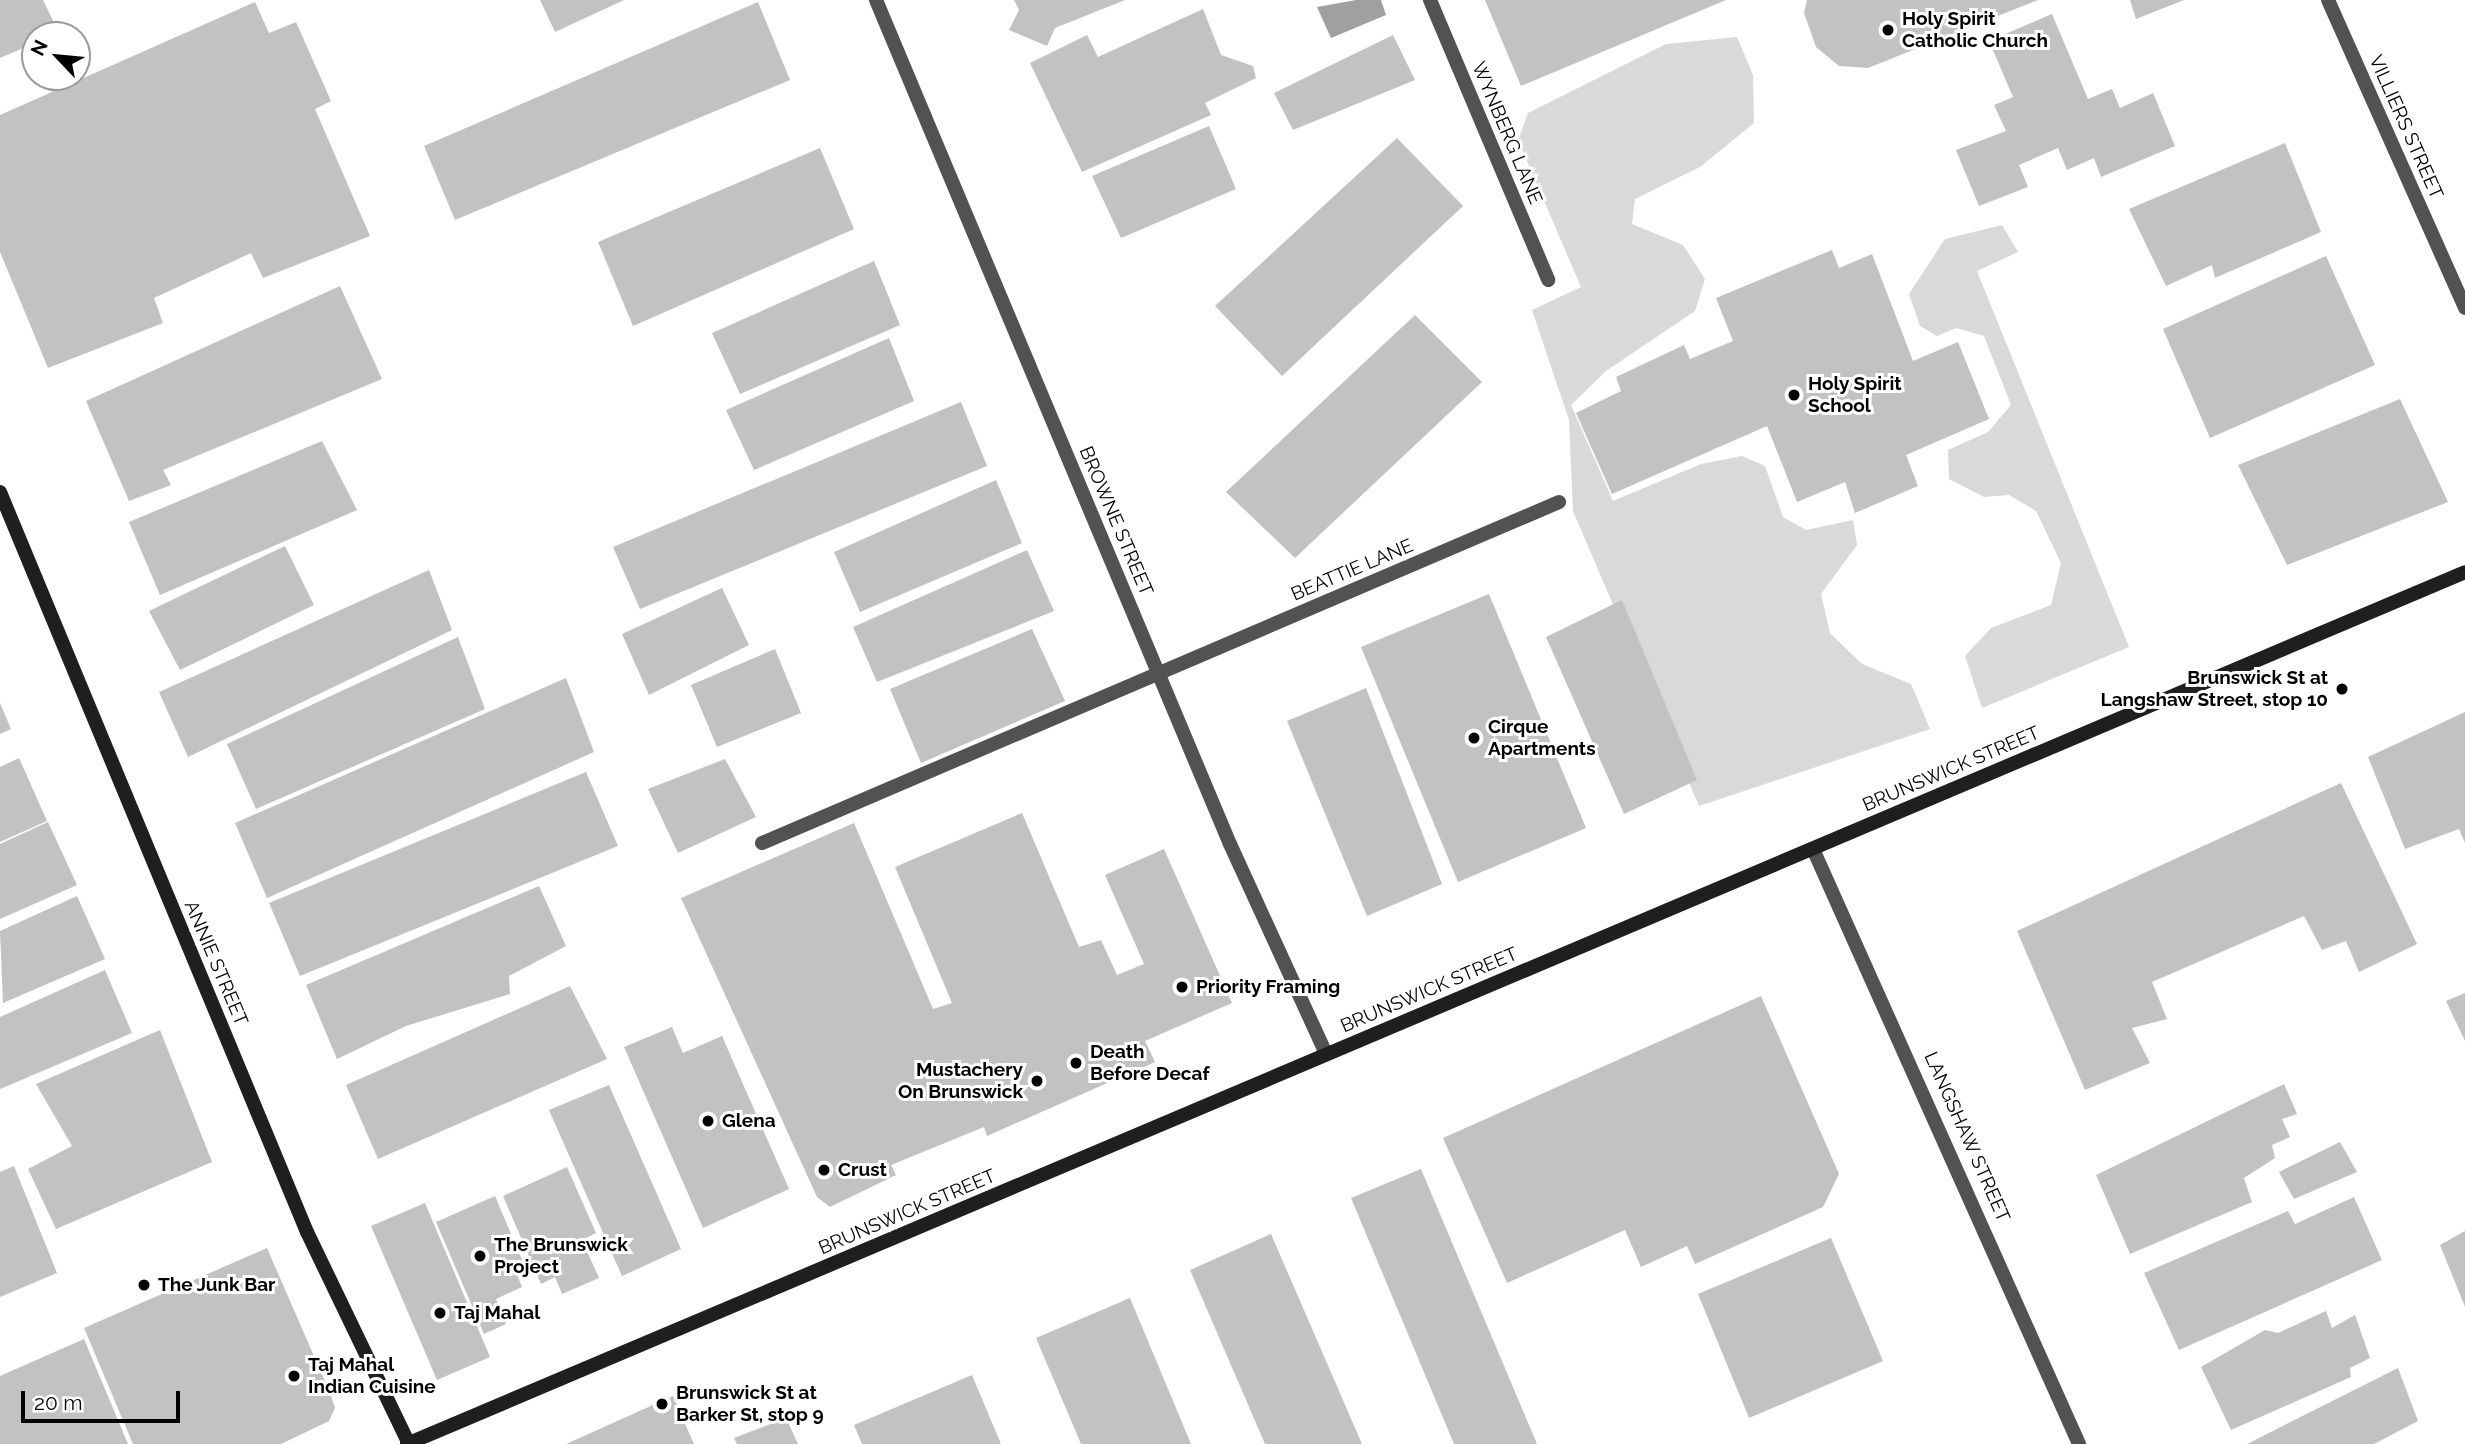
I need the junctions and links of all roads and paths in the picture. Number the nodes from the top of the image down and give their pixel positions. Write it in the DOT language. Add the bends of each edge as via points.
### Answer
graph roads {
  1 [pos="876,0"];
  2 [pos="1430,0"];
  3 [pos="2328,0"];
  4 [pos="1548,280"];
  5 [pos="2465,308"];
  6 [pos="0,492"];
  7 [pos="1559,502"];
  8 [pos="2465,572"];
  9 [pos="1160,673"];
  10 [pos="762,843"];
  11 [pos="1813,849"];
  12 [pos="1326,1055"];
  13 [pos="408,1444"];
  14 [pos="2079,1444"];
  1 -- 9 [label="street, BROWNE STREET"];
  2 -- 4 [label="street, WYNBERG LANE"];
  3 -- 5 [label="street, VILLIERS STREET"];
  6 -- 13 [label="main road, ANNIE STREET" via="307,1232"];
  7 -- 9 [label="street, BEATTIE LANE"];
  8 -- 11 [label="main road, BRUNSWICK STREET"];
  9 -- 10 [label="street, BEATTIE LANE"];
  9 -- 12 [label="street, BROWNE STREET"];
  11 -- 12 [label="main road, BRUNSWICK STREET"];
  11 -- 14 [label="street, LANGSHAW STREET"];
  12 -- 13 [label="main road, BRUNSWICK STREET"];
}
